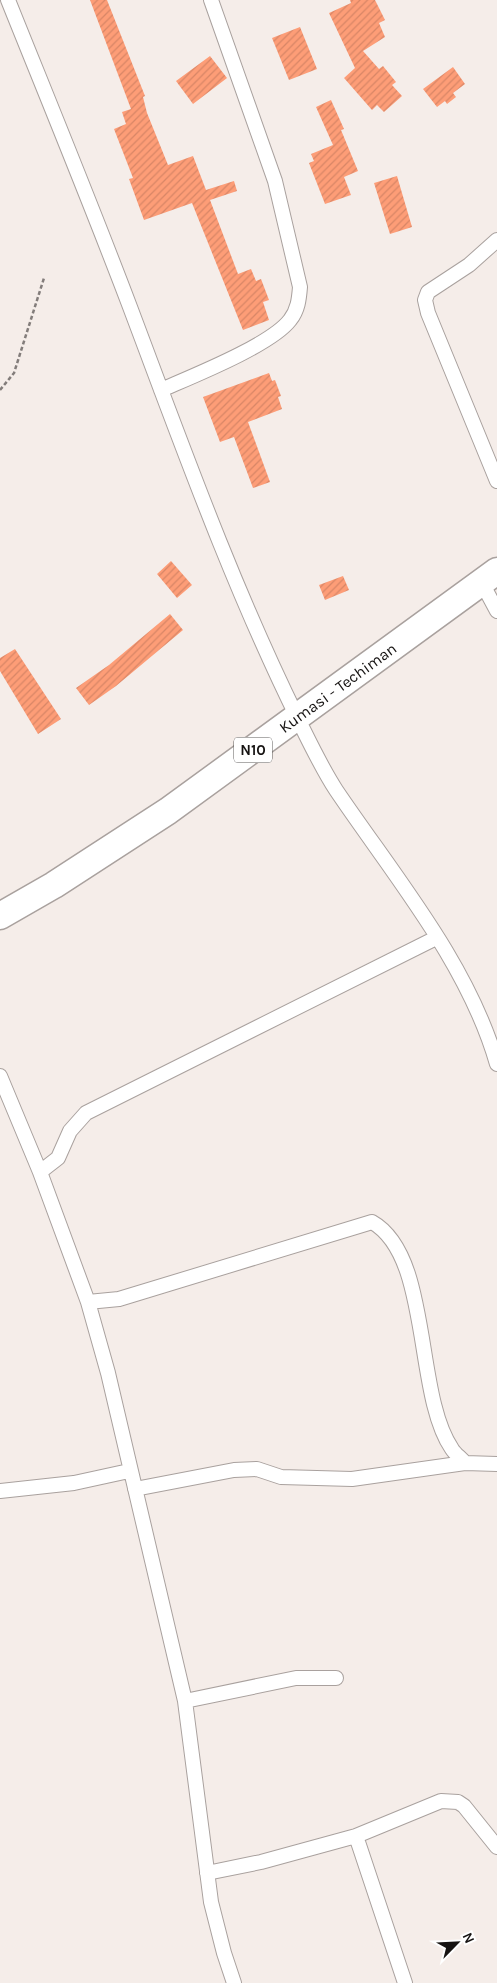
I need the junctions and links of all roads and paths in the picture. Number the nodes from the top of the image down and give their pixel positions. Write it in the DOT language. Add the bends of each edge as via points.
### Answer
graph roads {
  1 [pos="8,0"];
  2 [pos="211,0"];
  3 [pos="497,240"];
  4 [pos="44,278"];
  5 [pos="0,390"];
  6 [pos="162,390"];
  7 [pos="497,481"];
  8 [pos="489,577"];
  9 [pos="497,611"];
  10 [pos="297,718"];
  11 [pos="0,916"];
  12 [pos="436,938"];
  13 [pos="497,1064"];
  14 [pos="0,1076"];
  15 [pos="40,1172"];
  16 [pos="88,1302"];
  17 [pos="465,1463"];
  18 [pos="497,1464"];
  19 [pos="130,1471"];
  20 [pos="135,1489"];
  21 [pos="0,1491"];
  22 [pos="336,1678"];
  23 [pos="185,1701"];
  24 [pos="356,1836"];
  25 [pos="497,1847"];
  26 [pos="207,1873"];
  27 [pos="234,1983"];
  28 [pos="405,1983"];
  1 -- 6 [label="street"];
  2 -- 6 [label="street" via="275,181 300,287 298,304 284,328"];
  3 -- 7 [label="street" via="469,265 428,292 425,300"];
  4 -- 5 [label="path" via="14,372"];
  6 -- 10 [label="street" via="224,557"];
  8 -- 9 [label="street"];
  8 -- 10 [label="highway, Kumasi - Techiman / N10"];
  10 -- 11 [label="highway, Kumasi - Techiman / N10" via="168,812"];
  10 -- 12 [label="street" via="335,788 389,862"];
  12 -- 13 [label="street" via="471,998"];
  12 -- 15 [label="street" via="86,1113 70,1130 58,1158"];
  14 -- 15 [label="street"];
  15 -- 16 [label="street"];
  16 -- 17 [label="street" via="119,1299 372,1222 383,1228 397,1248 414,1302 424,1343 427,1375 443,1432"];
  16 -- 19 [label="street"];
  17 -- 18 [label="street"];
  17 -- 20 [label="street" via="352,1479 281,1477 257,1469 234,1470"];
  19 -- 20 [label="street"];
  19 -- 21 [label="street" via="74,1483"];
  20 -- 23 [label="street"];
  22 -- 23 [label="street" via="296,1678"];
  23 -- 26 [label="street"];
  24 -- 25 [label="street" via="432,1804 449,1801 464,1806"];
  24 -- 26 [label="street"];
  24 -- 28 [label="street"];
  26 -- 27 [label="street" via="224,1953"];
}
